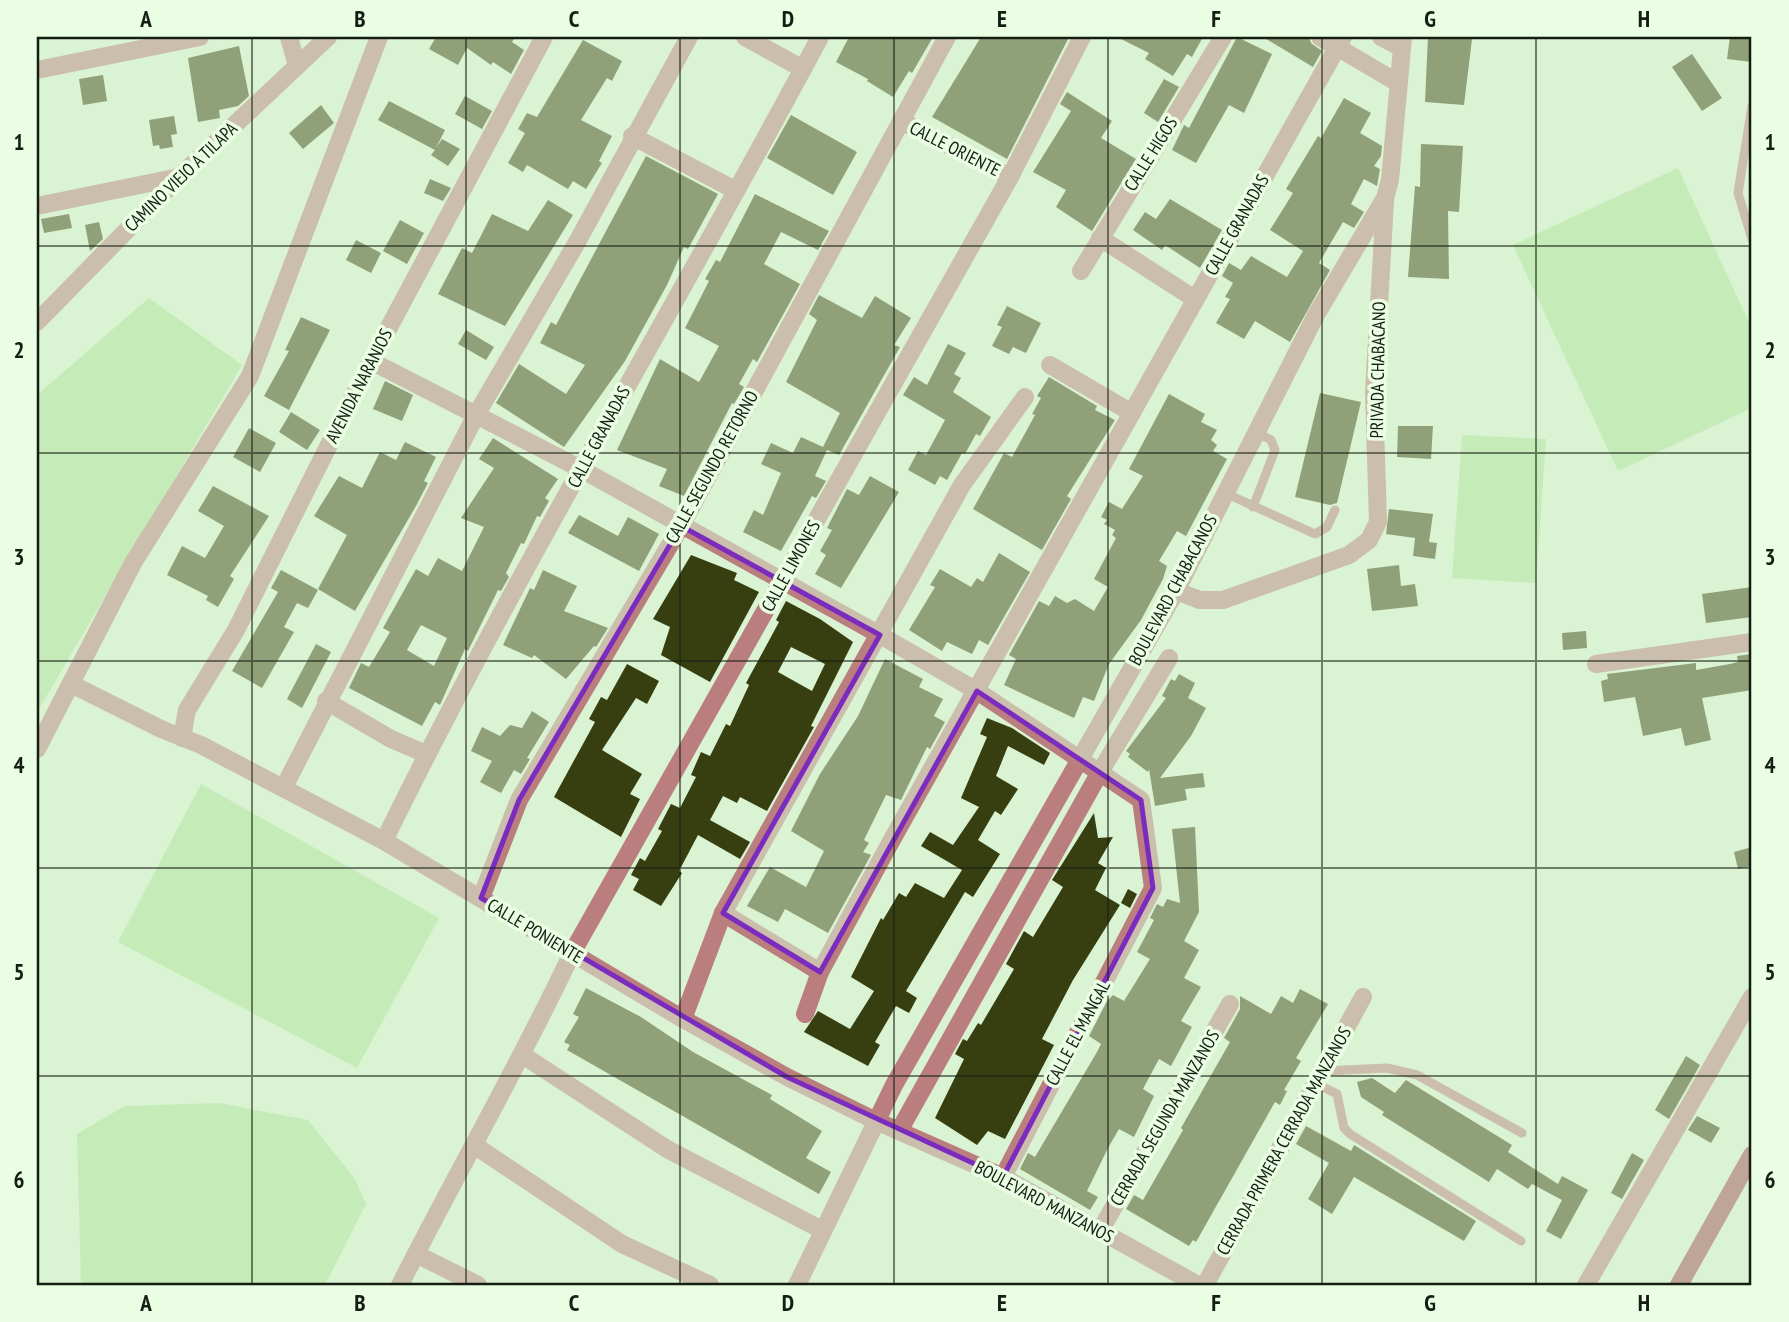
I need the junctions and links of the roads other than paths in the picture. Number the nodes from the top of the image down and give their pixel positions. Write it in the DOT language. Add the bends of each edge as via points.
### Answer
graph roads {
  1 [pos="200,37"];
  2 [pos="289,37"];
  3 [pos="379,37"];
  4 [pos="544,37"];
  5 [pos="689,37"];
  6 [pos="745,37"];
  7 [pos="820,37"];
  8 [pos="947,37"];
  9 [pos="1082,37"];
  10 [pos="1223,37"];
  11 [pos="1320,37"];
  12 [pos="1381,37"];
  13 [pos="322,39"];
  14 [pos="1340,42"];
  15 [pos="1403,42"];
  16 [pos="297,66"];
  17 [pos="803,69"];
  18 [pos="37,70"];
  19 [pos="1398,83"];
  20 [pos="1752,106"];
  21 [pos="901,121"];
  22 [pos="632,136"];
  23 [pos="178,177"];
  24 [pos="1010,177"];
  25 [pos="734,190"];
  26 [pos="1385,198"];
  27 [pos="37,206"];
  28 [pos="1100,237"];
  29 [pos="1752,239"];
  30 [pos="1081,271"];
  31 [pos="1195,299"];
  32 [pos="37,322"];
  33 [pos="371,361"];
  34 [pos="1050,365"];
  35 [pos="1025,397"];
  36 [pos="1132,413"];
  37 [pos="476,415"];
  38 [pos="1256,432"];
  39 [pos="581,469"];
  40 [pos="1225,494"];
  41 [pos="1253,507"];
  42 [pos="1335,510"];
  43 [pos="681,526"];
  44 [pos="782,582"];
  45 [pos="1176,591"];
  46 [pos="880,635"];
  47 [pos="1752,642"];
  48 [pos="1169,658"];
  49 [pos="1596,664"];
  50 [pos="71,684"];
  51 [pos="976,691"];
  52 [pos="326,701"];
  53 [pos="182,737"];
  54 [pos="37,748"];
  55 [pos="426,754"];
  56 [pos="1079,758"];
  57 [pos="1100,772"];
  58 [pos="284,787"];
  59 [pos="384,841"];
  60 [pos="481,898"];
  61 [pos="723,913"];
  62 [pos="572,953"];
  63 [pos="820,972"];
  64 [pos="1363,997"];
  65 [pos="1752,997"];
  66 [pos="1230,1004"];
  67 [pos="805,1014"];
  68 [pos="683,1019"];
  69 [pos="524,1056"];
  70 [pos="1319,1077"];
  71 [pos="887,1126"];
  72 [pos="1522,1133"];
  73 [pos="474,1145"];
  74 [pos="1752,1155"];
  75 [pos="1003,1177"];
  76 [pos="822,1230"];
  77 [pos="1100,1231"];
  78 [pos="1521,1241"];
  79 [pos="416,1254"];
  80 [pos="400,1285"];
  81 [pos="478,1285"];
  82 [pos="710,1285"];
  83 [pos="797,1285"];
  84 [pos="1198,1285"];
  85 [pos="1205,1285"];
  86 [pos="1586,1285"];
  87 [pos="1679,1285"];
  1 -- 18 [label="street"];
  2 -- 16 [label="street"];
  3 -- 50 [label="street" via="250,376 133,563"];
  4 -- 33 [label="street, AVENIDA NARANJOS"];
  5 -- 22 [label="street"];
  6 -- 17 [label="street"];
  7 -- 17 [label="street, CALLE GRANADAS"];
  8 -- 21 [label="street, CALLE SEGUNDO RETORNO"];
  9 -- 24 [label="street, CALLE LIMONES"];
  10 -- 28 [label="street, CALLE HIGOS"];
  11 -- 14 [label="street"];
  12 -- 15 [label="street"];
  13 -- 16 [label="street, CAMINO VIEJO A TILAPA"];
  14 -- 19 [label="street"];
  14 -- 31 [label="street, CALLE GRANADAS"];
  15 -- 19 [label="street, BOULEVARD CHABACANOS"];
  16 -- 23 [label="street, CAMINO VIEJO A TILAPA"];
  17 -- 25 [label="street, CALLE GRANADAS"];
  19 -- 26 [label="street, BOULEVARD CHABACANOS"];
  20 -- 29 [label="lane" via="1738,193"];
  21 -- 24 [label="street, CALLE ORIENTE"];
  21 -- 43 [label="street, CALLE SEGUNDO RETORNO"];
  22 -- 25 [label="street"];
  22 -- 37 [label="street" via="576,244"];
  23 -- 27 [label="street"];
  23 -- 32 [label="street, CAMINO VIEJO A TILAPA"];
  24 -- 44 [label="street, CALLE LIMONES"];
  25 -- 39 [label="street, CALLE GRANADAS"];
  26 -- 38 [label="street, BOULEVARD CHABACANOS" via="1316,314"];
  26 -- 45 [label="street, PRIVADA CHABACANO" via="1374,392 1378,522 1369,540 1349,555 1223,600 1200,600"];
  28 -- 30 [label="street, CALLE HIGOS"];
  28 -- 31 [label="street"];
  31 -- 36 [label="street, CALLE GRANADAS"];
  33 -- 37 [label="street"];
  33 -- 53 [label="street, AVENIDA NARANJOS" via="236,630 187,710"];
  34 -- 36 [label="street"];
  35 -- 46 [label="street" via="962,485"];
  36 -- 51 [label="street"];
  37 -- 39 [label="street"];
  37 -- 52 [label="street"];
  38 -- 40 [label="street, BOULEVARD CHABACANOS"];
  38 -- 41 [label="lane" via="1270,440 1275,450"];
  39 -- 43 [label="street"];
  39 -- 55 [label="street, CALLE GRANADAS"];
  40 -- 41 [label="lane"];
  40 -- 45 [label="street, BOULEVARD CHABACANOS"];
  41 -- 42 [label="lane" via="1315,534 1327,527"];
  43 -- 44 [label="street"];
  43 -- 60 [label="street, CALLE SEGUNDO RETORNO" via="519,800"];
  44 -- 46 [label="street"];
  44 -- 62 [label="street, CALLE LIMONES"];
  45 -- 56 [label="street, BOULEVARD CHABACANOS"];
  46 -- 51 [label="street"];
  46 -- 61 [label="street"];
  47 -- 49 [label="street"];
  48 -- 57 [label="street, BOULEVARD CHABACANOS"];
  50 -- 53 [label="street, CALLE PONIENTE"];
  50 -- 54 [label="street"];
  51 -- 56 [label="street"];
  51 -- 63 [label="street"];
  52 -- 55 [label="street"];
  52 -- 58 [label="street"];
  53 -- 58 [label="street, CALLE PONIENTE"];
  55 -- 59 [label="street, CALLE GRANADAS"];
  56 -- 57 [label="street"];
  56 -- 71 [label="street, BOULEVARD CHABACANOS"];
  57 -- 71 [label="street, BOULEVARD CHABACANOS"];
  57 -- 75 [label="street, CALLE EL MANGAL" via="1141,800 1153,888"];
  58 -- 59 [label="street, CALLE PONIENTE"];
  59 -- 60 [label="street, CALLE PONIENTE"];
  60 -- 62 [label="street, CALLE PONIENTE"];
  61 -- 63 [label="street"];
  61 -- 68 [label="street"];
  62 -- 68 [label="street, CALLE PONIENTE"];
  62 -- 69 [label="street, CALLE LIMONES"];
  63 -- 67 [label="street"];
  64 -- 70 [label="street, CERRADA PRIMERA CERRADA MANZANOS"];
  65 -- 86 [label="street"];
  66 -- 77 [label="street, CERRADA SEGUNDA MANZANOS"];
  68 -- 71 [label="street, CALLE PONIENTE"];
  69 -- 73 [label="street, CALLE LIMONES"];
  69 -- 76 [label="street" via="667,1149"];
  70 -- 72 [label="lane" via="1387,1068 1417,1075"];
  70 -- 78 [label="lane" via="1337,1094 1344,1129 1350,1134"];
  70 -- 85 [label="street, CERRADA PRIMERA CERRADA MANZANOS"];
  71 -- 75 [label="street, BOULEVARD MANZANOS"];
  71 -- 76 [label="street"];
  73 -- 79 [label="street, CALLE LIMONES"];
  73 -- 82 [label="street" via="622,1244"];
  74 -- 87 [label="main road"];
  75 -- 77 [label="street, BOULEVARD MANZANOS"];
  76 -- 83 [label="street"];
  77 -- 84 [label="street, BOULEVARD MANZANOS"];
  79 -- 80 [label="street, CALLE LIMONES"];
  79 -- 81 [label="street"];
}
